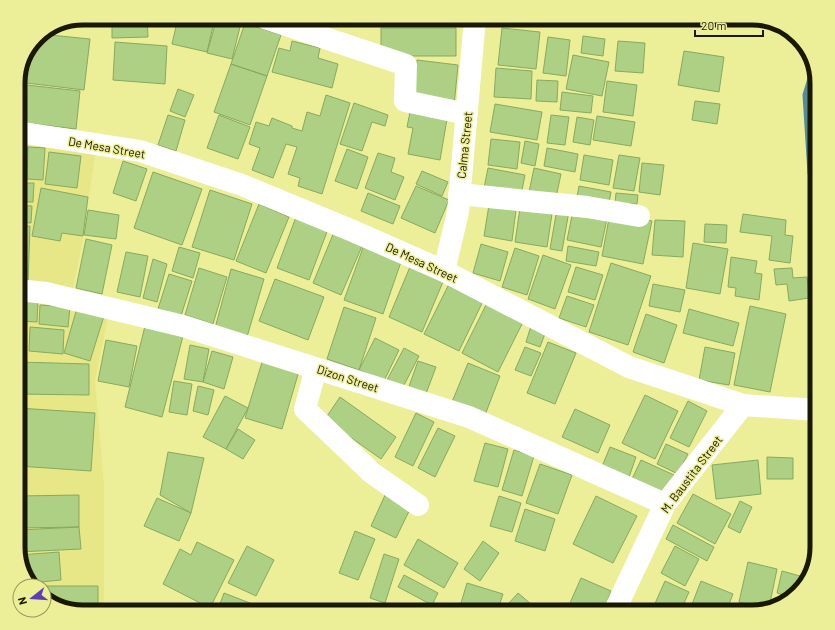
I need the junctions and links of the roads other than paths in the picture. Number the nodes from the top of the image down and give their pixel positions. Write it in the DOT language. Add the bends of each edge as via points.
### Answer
graph roads {
  1 [pos="286,25"];
  2 [pos="474,25"];
  3 [pos="467,114"];
  4 [pos="25,133"];
  5 [pos="459,194"];
  6 [pos="639,216"];
  7 [pos="444,271"];
  8 [pos="25,291"];
  9 [pos="316,368"];
  10 [pos="743,405"];
  11 [pos="810,410"];
  12 [pos="665,504"];
  13 [pos="418,505"];
  14 [pos="617,605"];
  1 -- 3 [label="street" via="406,65 405,101"];
  2 -- 3 [label="street, Calma Street"];
  3 -- 5 [label="street, Calma Street"];
  4 -- 7 [label="street, De Mesa Street" via="140,151 242,185"];
  5 -- 6 [label="street" via="587,207"];
  5 -- 7 [label="street, Calma Street" via="458,212"];
  7 -- 10 [label="street, De Mesa Street" via="629,367"];
  8 -- 9 [label="street, Dizon Street" via="46,293 183,326"];
  9 -- 12 [label="street, Dizon Street" via="469,417"];
  9 -- 13 [label="street" via="305,409 372,473"];
  10 -- 11 [label="street, De Mesa Street"];
  10 -- 12 [label="street, M. Baustita Street"];
  12 -- 14 [label="street, M. Baustita Street"];
}
